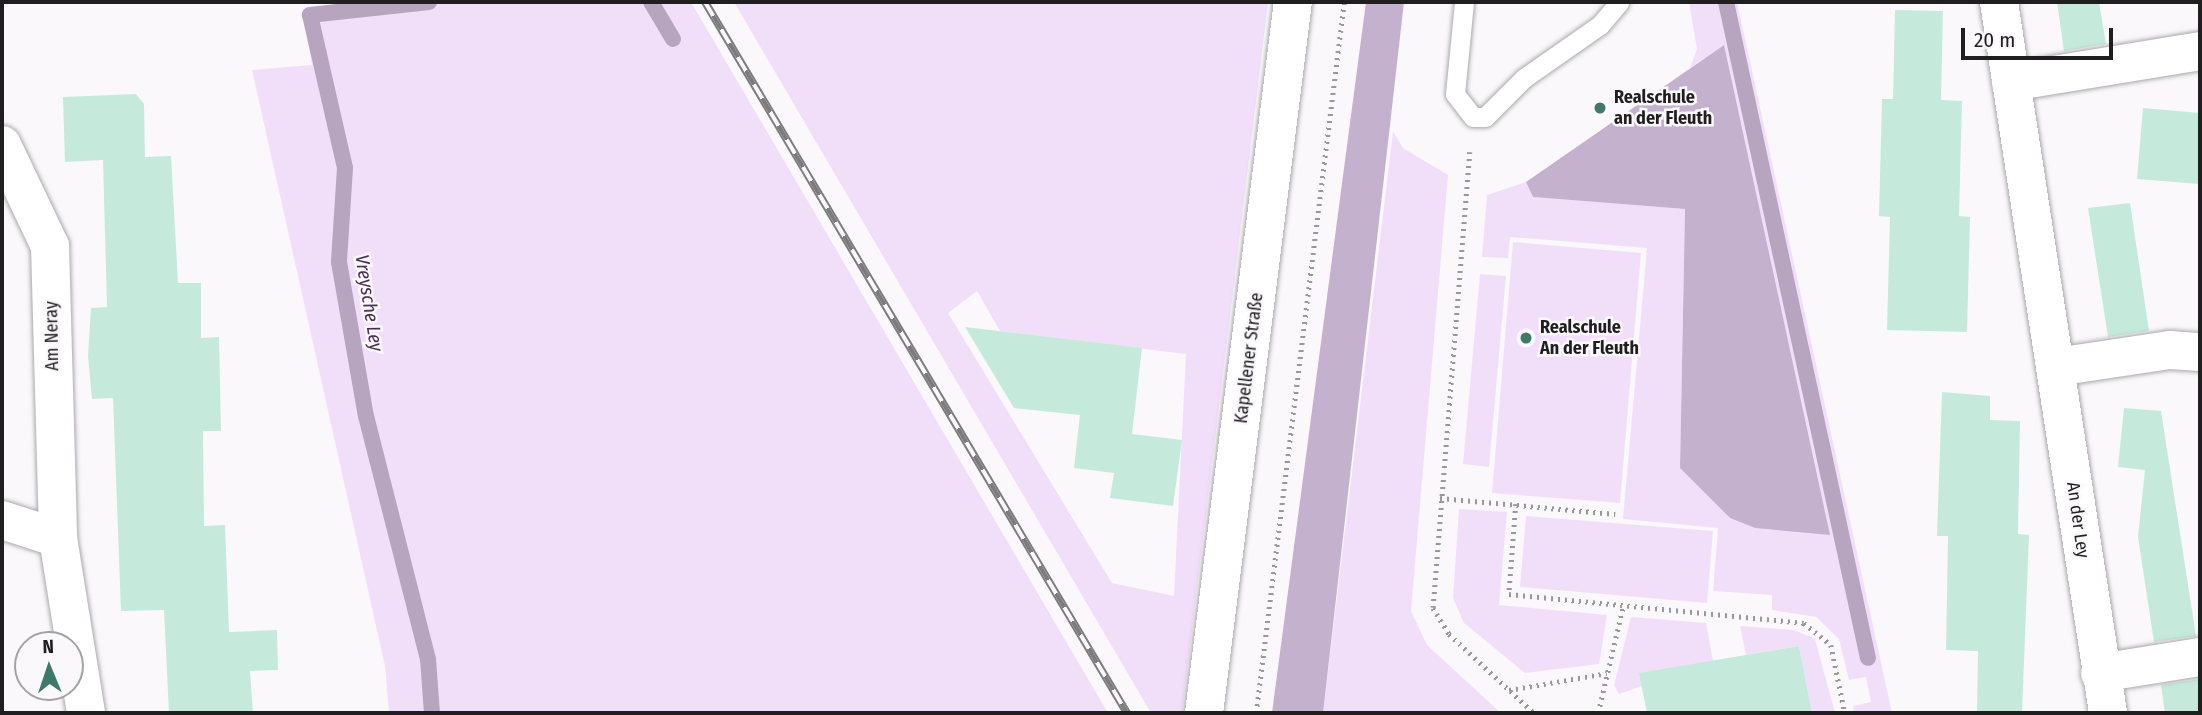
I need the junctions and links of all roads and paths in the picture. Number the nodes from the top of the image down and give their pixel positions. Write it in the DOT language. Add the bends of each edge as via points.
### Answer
graph roads {
  1 [pos="1293,2"];
  2 [pos="1344,2"];
  3 [pos="1464,2"];
  4 [pos="1619,2"];
  5 [pos="1999,2"];
  6 [pos="2200,51"];
  7 [pos="2011,82"];
  8 [pos="1473,117"];
  9 [pos="2,145"];
  10 [pos="2200,352"];
  11 [pos="2056,368"];
  12 [pos="1440,498"];
  13 [pos="1516,505"];
  14 [pos="1615,514"];
  15 [pos="2,520"];
  16 [pos="58,538"];
  17 [pos="1623,606"];
  18 [pos="2200,657"];
  19 [pos="1607,673"];
  20 [pos="2100,673"];
  21 [pos="1509,690"];
  22 [pos="86,713"];
  23 [pos="1204,713"];
  24 [pos="1256,713"];
  25 [pos="1534,713"];
  26 [pos="1598,713"];
  27 [pos="1845,713"];
  28 [pos="2108,713"];
  1 -- 23 [label="street, Kapellener Straße"];
  2 -- 24 [label="path"];
  3 -- 8 [label="lane" via="1454,80 1461,108"];
  4 -- 8 [label="lane" via="1600,25 1524,78 1496,113"];
  5 -- 7 [label="street, An der Ley"];
  6 -- 7 [label="street"];
  7 -- 11 [label="street, An der Ley"];
  8 -- 12 [label="path"];
  9 -- 16 [label="street, Am Neray" via="50,246"];
  10 -- 11 [label="street" via="2170,350"];
  11 -- 20 [label="street, An der Ley"];
  12 -- 13 [label="path"];
  12 -- 21 [label="path" via="1432,593 1437,620"];
  13 -- 14 [label="path"];
  13 -- 17 [label="path" via="1509,594"];
  15 -- 16 [label="street"];
  16 -- 22 [label="street, Am Neray"];
  17 -- 19 [label="path"];
  17 -- 27 [label="path" via="1791,620 1816,628 1834,653"];
  18 -- 20 [label="street"];
  19 -- 21 [label="path"];
  19 -- 26 [label="path"];
  20 -- 28 [label="street, An der Ley"];
  21 -- 25 [label="path"];
}
